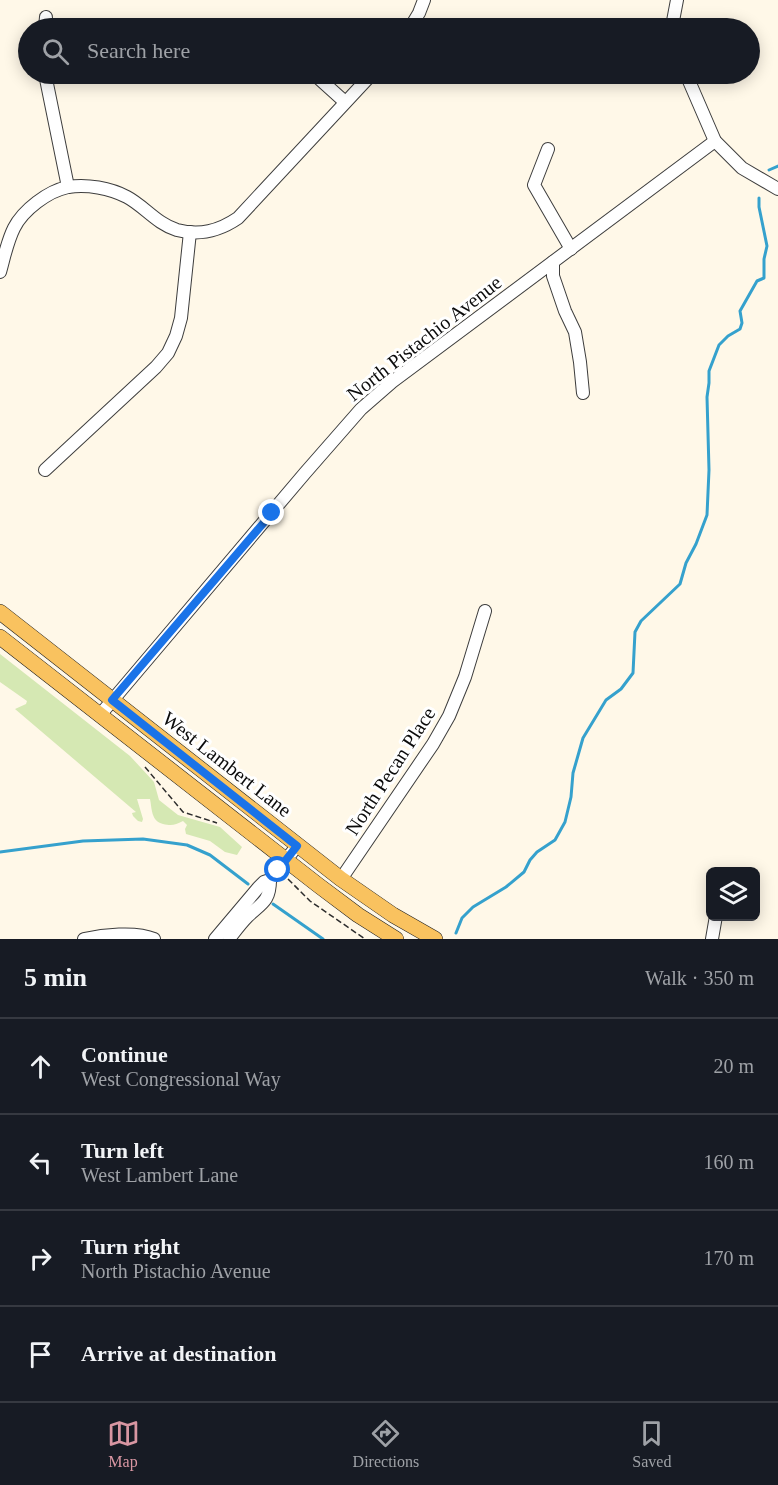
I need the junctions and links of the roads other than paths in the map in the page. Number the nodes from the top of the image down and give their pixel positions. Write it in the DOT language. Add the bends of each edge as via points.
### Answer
graph roads {
  1 [pos="424,0"];
  2 [pos="677,0"];
  3 [pos="416,18"];
  4 [pos="674,18"];
  5 [pos="47,84"];
  6 [pos="325,84"];
  7 [pos="362,84"];
  8 [pos="690,84"];
  9 [pos="345,102"];
  10 [pos="715,141"];
  11 [pos="548,149"];
  12 [pos="68,188"];
  13 [pos="778,189"];
  14 [pos="190,232"];
  15 [pos="571,249"];
  16 [pos="553,262"];
  17 [pos="0,272"];
  18 [pos="583,393"];
  19 [pos="45,470"];
  20 [pos="484,610"];
  21 [pos="0,612"];
  22 [pos="0,637"];
  23 [pos="112,700"];
  24 [pos="100,715"];
  25 [pos="297,846"];
  26 [pos="285,861"];
  27 [pos="341,879"];
  28 [pos="270,880"];
  29 [pos="715,921"];
  30 [pos="84,939"];
  31 [pos="154,939"];
  32 [pos="215,939"];
  33 [pos="229,939"];
  34 [pos="396,939"];
  35 [pos="435,939"];
  36 [pos="712,939"];
  1 -- 3 [label="street"];
  2 -- 4 [label="street"];
  5 -- 12 [label="street"];
  6 -- 9 [label="street"];
  7 -- 9 [label="street"];
  8 -- 10 [label="street"];
  9 -- 14 [label="street" via="238,218 211,231"];
  10 -- 13 [label="street" via="742,168"];
  10 -- 15 [label="street, North Pistachio Avenue"];
  11 -- 15 [label="street" via="534,185"];
  12 -- 14 [label="street" via="108,189 126,196 160,222"];
  12 -- 17 [label="street" via="42,199 20,218"];
  14 -- 19 [label="street" via="181,318 168,353"];
  15 -- 16 [label="street, North Pistachio Avenue"];
  16 -- 18 [label="street" via="553,276 575,332"];
  16 -- 23 [label="street, North Pistachio Avenue" via="360,410"];
  20 -- 27 [label="street, North Pecan Place" via="450,716"];
  21 -- 23 [label="main road, West Lambert Lane"];
  22 -- 24 [label="main road, West Lambert Lane"];
  23 -- 24 [label="street, North Pistachio Avenue"];
  23 -- 25 [label="main road, West Lambert Lane"];
  24 -- 26 [label="main road, West Lambert Lane"];
  25 -- 26 [label="street"];
  25 -- 27 [label="main road, West Lambert Lane"];
  26 -- 28 [label="street"];
  26 -- 34 [label="main road, West Lambert Lane"];
  27 -- 35 [label="main road, West Lambert Lane"];
  28 -- 32 [label="street" via="258,888"];
  28 -- 33 [label="street" via="266,899"];
  29 -- 36 [label="street"];
  30 -- 31 [label="street" via="132,934"];
}
